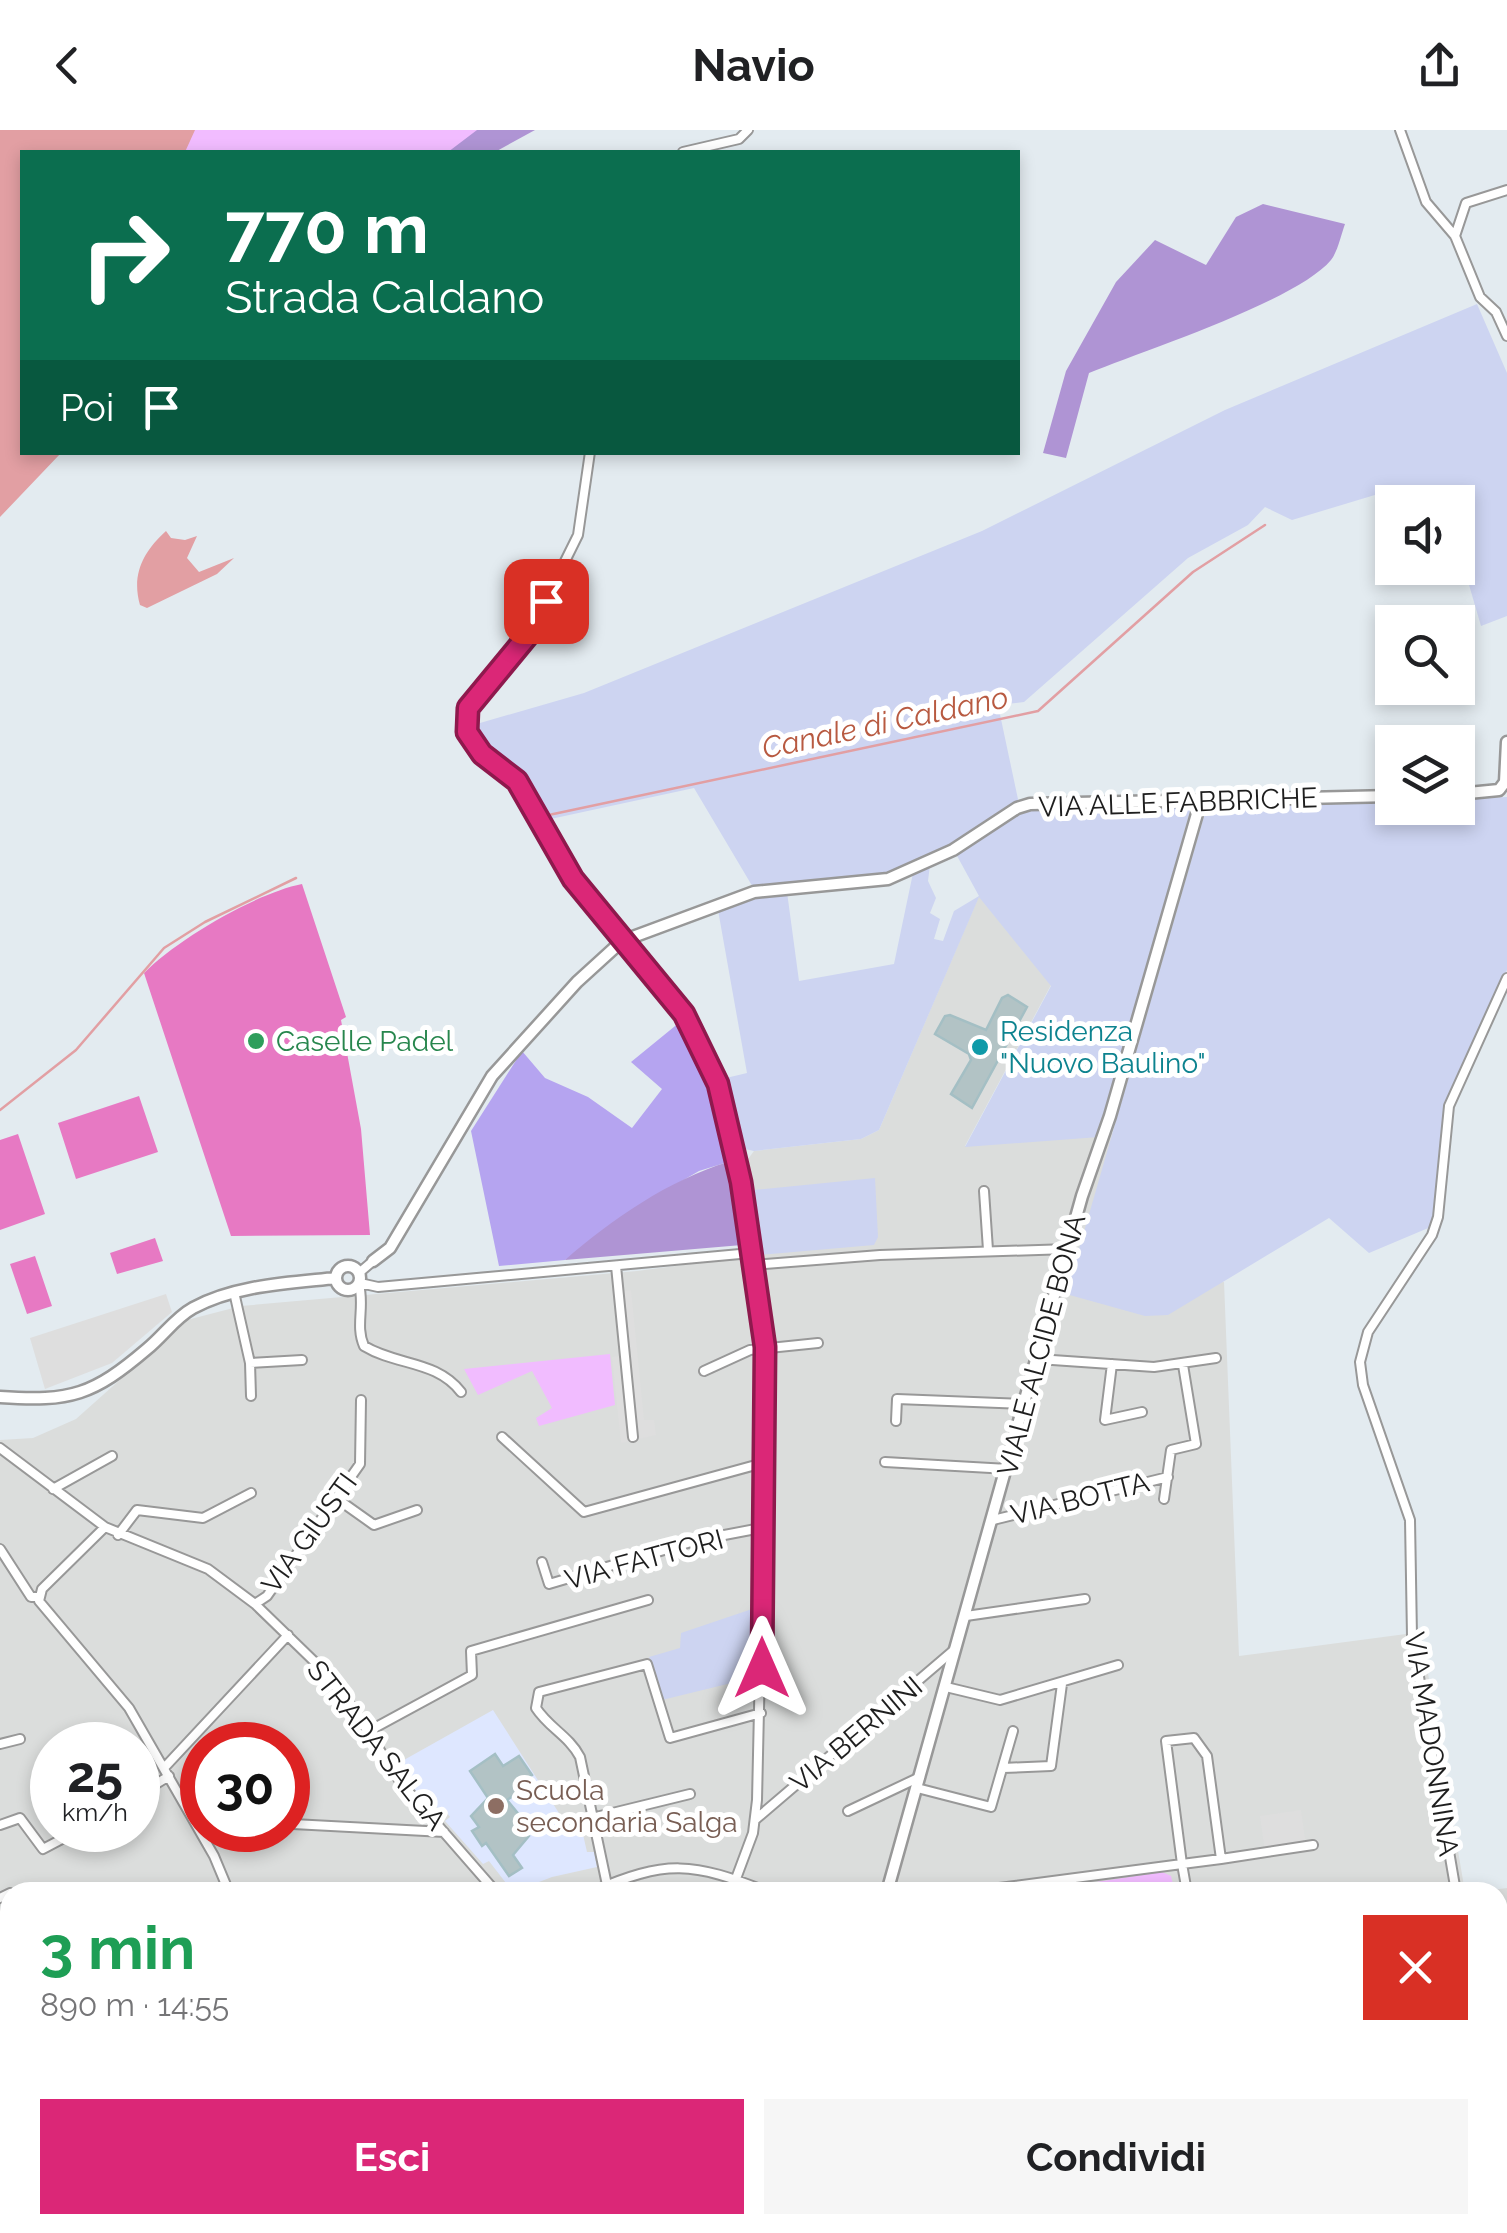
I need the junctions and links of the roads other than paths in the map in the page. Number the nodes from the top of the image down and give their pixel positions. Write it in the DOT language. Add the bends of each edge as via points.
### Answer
graph roads {
  1 [pos="748,130"];
  2 [pos="1400,130"];
  3 [pos="692,150"];
  4 [pos="1507,190"];
  5 [pos="1455,236"];
  6 [pos="1507,336"];
  7 [pos="590,455"];
  8 [pos="1507,742"];
  9 [pos="1506,783"];
  10 [pos="1475,794"];
  11 [pos="1375,796"];
  12 [pos="1201,800"];
  13 [pos="622,941"];
  14 [pos="1507,978"];
  15 [pos="984,1191"];
  16 [pos="1069,1248"];
  17 [pos="988,1250"];
  18 [pos="751,1253"];
  19 [pos="372,1261"];
  20 [pos="616,1266"];
  21 [pos="752,1266"];
  22 [pos="336,1278"];
  23 [pos="359,1280"];
  24 [pos="234,1292"];
  25 [pos="818,1343"];
  26 [pos="765,1347"];
  27 [pos="1216,1358"];
  28 [pos="1038,1359"];
  29 [pos="302,1360"];
  30 [pos="250,1364"];
  31 [pos="1112,1364"];
  32 [pos="1183,1365"];
  33 [pos="704,1371"];
  34 [pos="462,1392"];
  35 [pos="251,1396"];
  36 [pos="0,1397"];
  37 [pos="361,1400"];
  38 [pos="1025,1404"];
  39 [pos="1142,1412"];
  40 [pos="896,1421"];
  41 [pos="502,1436"];
  42 [pos="633,1436"];
  43 [pos="0,1448"];
  44 [pos="112,1456"];
  45 [pos="763,1462"];
  46 [pos="885,1462"];
  47 [pos="1008,1469"];
  48 [pos="1168,1476"];
  49 [pos="53,1490"];
  50 [pos="250,1493"];
  51 [pos="336,1498"];
  52 [pos="1164,1499"];
  53 [pos="417,1510"];
  54 [pos="993,1520"];
  55 [pos="105,1527"];
  56 [pos="761,1528"];
  57 [pos="118,1535"];
  58 [pos="0,1549"];
  59 [pos="542,1562"];
  60 [pos="39,1597"];
  61 [pos="1085,1599"];
  62 [pos="648,1600"];
  63 [pos="254,1604"];
  64 [pos="966,1616"];
  65 [pos="288,1635"];
  66 [pos="958,1647"];
  67 [pos="1118,1664"];
  68 [pos="1062,1684"];
  69 [pos="946,1687"];
  70 [pos="761,1713"];
  71 [pos="1013,1731"];
  72 [pos="367,1732"];
  73 [pos="20,1739"];
  74 [pos="0,1744"];
  75 [pos="1004,1768"];
  76 [pos="166,1772"];
  77 [pos="160,1777"];
  78 [pos="919,1782"];
  79 [pos="690,1794"];
  80 [pos="848,1811"];
  81 [pos="592,1818"];
  82 [pos="754,1820"];
  83 [pos="0,1824"];
  84 [pos="310,1825"];
  85 [pos="30,1831"];
  86 [pos="444,1832"];
  87 [pos="1313,1845"];
  88 [pos="1220,1859"];
  89 [pos="1182,1864"];
  90 [pos="735,1879"];
  91 [pos="225,1882"];
  92 [pos="487,1882"];
  93 [pos="607,1882"];
  94 [pos="617,1882"];
  95 [pos="734,1882"];
  96 [pos="743,1882"];
  97 [pos="890,1882"];
  98 [pos="1068,1882"];
  99 [pos="1185,1882"];
  100 [pos="1454,1882"];
  1 -- 3 [label="street"];
  2 -- 5 [label="street" via="1426,202"];
  4 -- 5 [label="street" via="1466,203"];
  5 -- 6 [label="street" via="1480,297"];
  7 -- 13 [label="street" via="578,535 529,634 468,708 467,732 482,754 517,781 573,879"];
  8 -- 9 [label="street"];
  9 -- 10 [label="street" via="1490,794"];
  11 -- 12 [label="street, VIA ALLE FABBRICHE"];
  12 -- 13 [label="street, VIA ALLE FABBRICHE" via="1030,804 888,879 754,892"];
  12 -- 16 [label="street, VIALE ALCIDE BONA"];
  13 -- 18 [label="street" via="684,1014 718,1084"];
  13 -- 19 [label="street, VIA ALLE FABBRICHE" via="492,1076 390,1248"];
  14 -- 100 [label="street, VIA MADONNINA" via="1449,1106 1432,1235 1368,1332 1360,1362 1410,1520 1412,1636"];
  15 -- 17 [label="street"];
  16 -- 17 [label="street"];
  16 -- 28 [label="street, VIALE ALCIDE BONA"];
  17 -- 21 [label="street"];
  18 -- 20 [label="street"];
  18 -- 21 [label="street"];
  19 -- 23 [label="street"];
  20 -- 23 [label="street" via="370,1287"];
  20 -- 42 [label="street"];
  21 -- 26 [label="street"];
  22 -- 23 [label="street" via="345,1290"];
  22 -- 23 [label="street" via="345,1266"];
  22 -- 24 [label="street"];
  23 -- 34 [label="street" via="364,1346 450,1377"];
  24 -- 30 [label="street"];
  24 -- 36 [label="street" via="178,1317 94,1389 66,1398"];
  25 -- 26 [label="street"];
  26 -- 33 [label="street"];
  26 -- 45 [label="street"];
  27 -- 32 [label="street"];
  28 -- 31 [label="street"];
  28 -- 38 [label="street, VIALE ALCIDE BONA"];
  29 -- 30 [label="street"];
  30 -- 35 [label="street"];
  31 -- 32 [label="street"];
  31 -- 39 [label="street" via="1106,1420"];
  32 -- 48 [label="street" via="1196,1444 1171,1450"];
  37 -- 51 [label="street, VIA GIUSTI" via="360,1464"];
  38 -- 40 [label="street" via="897,1399"];
  38 -- 47 [label="street, VIALE ALCIDE BONA"];
  41 -- 45 [label="street" via="584,1512"];
  43 -- 49 [label="street, STRADA SALGA"];
  44 -- 49 [label="street"];
  45 -- 56 [label="street"];
  46 -- 47 [label="street"];
  47 -- 54 [label="street, VIALE ALCIDE BONA"];
  48 -- 52 [label="street"];
  48 -- 54 [label="street, VIA BOTTA"];
  49 -- 55 [label="street, STRADA SALGA"];
  50 -- 57 [label="street" via="203,1518 137,1510"];
  51 -- 53 [label="street" via="374,1525"];
  51 -- 63 [label="street, VIA GIUSTI" via="267,1596"];
  54 -- 64 [label="street, VIALE ALCIDE BONA"];
  55 -- 57 [label="street, STRADA SALGA"];
  55 -- 60 [label="street"];
  56 -- 59 [label="street, VIA FATTORI" via="550,1584"];
  56 -- 70 [label="street"];
  57 -- 63 [label="street, STRADA SALGA" via="208,1569"];
  58 -- 60 [label="street" via="30,1597"];
  60 -- 76 [label="street" via="50,1618 111,1682"];
  61 -- 64 [label="street"];
  62 -- 72 [label="street" via="471,1651 472,1675"];
  63 -- 65 [label="street, STRADA SALGA"];
  64 -- 66 [label="street, VIALE ALCIDE BONA"];
  65 -- 72 [label="street, STRADA SALGA" via="346,1698"];
  65 -- 76 [label="street"];
  66 -- 69 [label="street, VIALE ALCIDE BONA"];
  66 -- 82 [label="street, VIA BERNINI"];
  67 -- 68 [label="street"];
  68 -- 69 [label="street" via="1000,1700"];
  68 -- 75 [label="street" via="1051,1766"];
  69 -- 78 [label="street, VIALE ALCIDE BONA"];
  70 -- 81 [label="street" via="670,1738 647,1664 544,1688 536,1708 580,1757"];
  70 -- 82 [label="street"];
  71 -- 75 [label="street"];
  72 -- 86 [label="street, STRADA SALGA"];
  73 -- 74 [label="street"];
  75 -- 78 [label="street" via="992,1807"];
  76 -- 77 [label="street"];
  76 -- 91 [label="street"];
  78 -- 80 [label="street"];
  78 -- 97 [label="street, VIALE ALCIDE BONA"];
  79 -- 81 [label="street"];
  81 -- 93 [label="street"];
  82 -- 90 [label="street"];
  83 -- 85 [label="street" via="20,1818"];
  84 -- 86 [label="street"];
  86 -- 92 [label="street, STRADA SALGA"];
  87 -- 88 [label="street"];
  88 -- 89 [label="street"];
  88 -- 89 [label="street" via="1207,1756 1194,1738 1166,1741"];
  89 -- 98 [label="street"];
  89 -- 99 [label="street"];
  90 -- 94 [label="street" via="696,1868 660,1868"];
  90 -- 95 [label="street"];
  90 -- 96 [label="street"];
}
